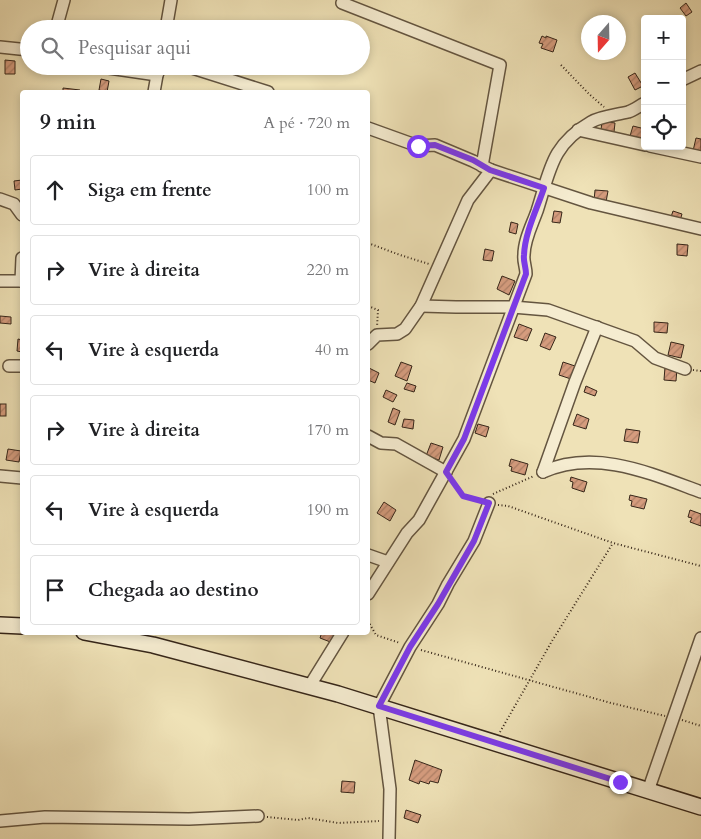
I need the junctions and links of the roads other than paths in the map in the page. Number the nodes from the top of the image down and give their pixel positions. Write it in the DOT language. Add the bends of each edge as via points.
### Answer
graph roads {
  1 [pos="64,0"];
  2 [pos="171,0"];
  3 [pos="342,3"];
  4 [pos="58,20"];
  5 [pos="168,20"];
  6 [pos="0,47"];
  7 [pos="20,49"];
  8 [pos="701,71"];
  9 [pos="158,75"];
  10 [pos="214,75"];
  11 [pos="686,78"];
  12 [pos="154,90"];
  13 [pos="262,90"];
  14 [pos="641,105"];
  15 [pos="370,129"];
  16 [pos="578,130"];
  17 [pos="641,144"];
  18 [pos="669,150"];
  19 [pos="701,157"];
  20 [pos="486,168"];
  21 [pos="544,188"];
  22 [pos="0,199"];
  23 [pos="20,212"];
  24 [pos="701,229"];
  25 [pos="0,281"];
  26 [pos="20,281"];
  27 [pos="421,306"];
  28 [pos="513,307"];
  29 [pos="597,327"];
  30 [pos="370,342"];
  31 [pos="9,366"];
  32 [pos="20,366"];
  33 [pos="685,369"];
  34 [pos="370,437"];
  35 [pos="446,472"];
  36 [pos="0,476"];
  37 [pos="20,478"];
  38 [pos="701,492"];
  39 [pos="489,503"];
  40 [pos="370,555"];
  41 [pos="388,562"];
  42 [pos="370,591"];
  43 [pos="0,625"];
  44 [pos="20,626"];
  45 [pos="100,635"];
  46 [pos="342,635"];
  47 [pos="701,638"];
  48 [pos="309,687"];
  49 [pos="379,706"];
  50 [pos="648,790"];
  51 [pos="701,807"];
  52 [pos="258,816"];
  53 [pos="0,821"];
  54 [pos="389,839"];
  1 -- 4 [label="street"];
  2 -- 5 [label="street"];
  3 -- 20 [label="street" via="500,65"];
  6 -- 7 [label="street"];
  8 -- 11 [label="street"];
  9 -- 12 [label="street"];
  10 -- 13 [label="street"];
  14 -- 16 [label="street" via="593,120"];
  15 -- 20 [label="street" via="418,146 435,145"];
  16 -- 17 [label="street"];
  16 -- 21 [label="street" via="555,156"];
  18 -- 19 [label="street"];
  20 -- 21 [label="street"];
  20 -- 27 [label="street" via="468,200"];
  21 -- 24 [label="street" via="591,203"];
  21 -- 28 [label="street" via="523,256 526,274"];
  22 -- 23 [label="street" via="14,204"];
  25 -- 26 [label="street"];
  27 -- 28 [label="street"];
  27 -- 30 [label="street" via="405,329 397,334 377,335"];
  28 -- 29 [label="street" via="548,310"];
  28 -- 35 [label="street" via="464,439"];
  29 -- 33 [label="street" via="635,341 655,358"];
  29 -- 38 [label="street" via="543,472 571,463 609,464 645,472"];
  31 -- 32 [label="street"];
  34 -- 35 [label="street" via="381,443 396,444"];
  35 -- 41 [label="street" via="419,520"];
  36 -- 37 [label="street"];
  39 -- 49 [label="street" via="474,541 410,647"];
  40 -- 41 [label="street"];
  41 -- 42 [label="street"];
  43 -- 44 [label="main road"];
  45 -- 48 [label="main road" via="153,645"];
  46 -- 48 [label="street"];
  47 -- 50 [label="street"];
  48 -- 49 [label="main road"];
  49 -- 50 [label="main road"];
  49 -- 54 [label="street" via="390,789"];
  50 -- 51 [label="main road"];
  52 -- 53 [label="street" via="189,819 45,817"];
}
